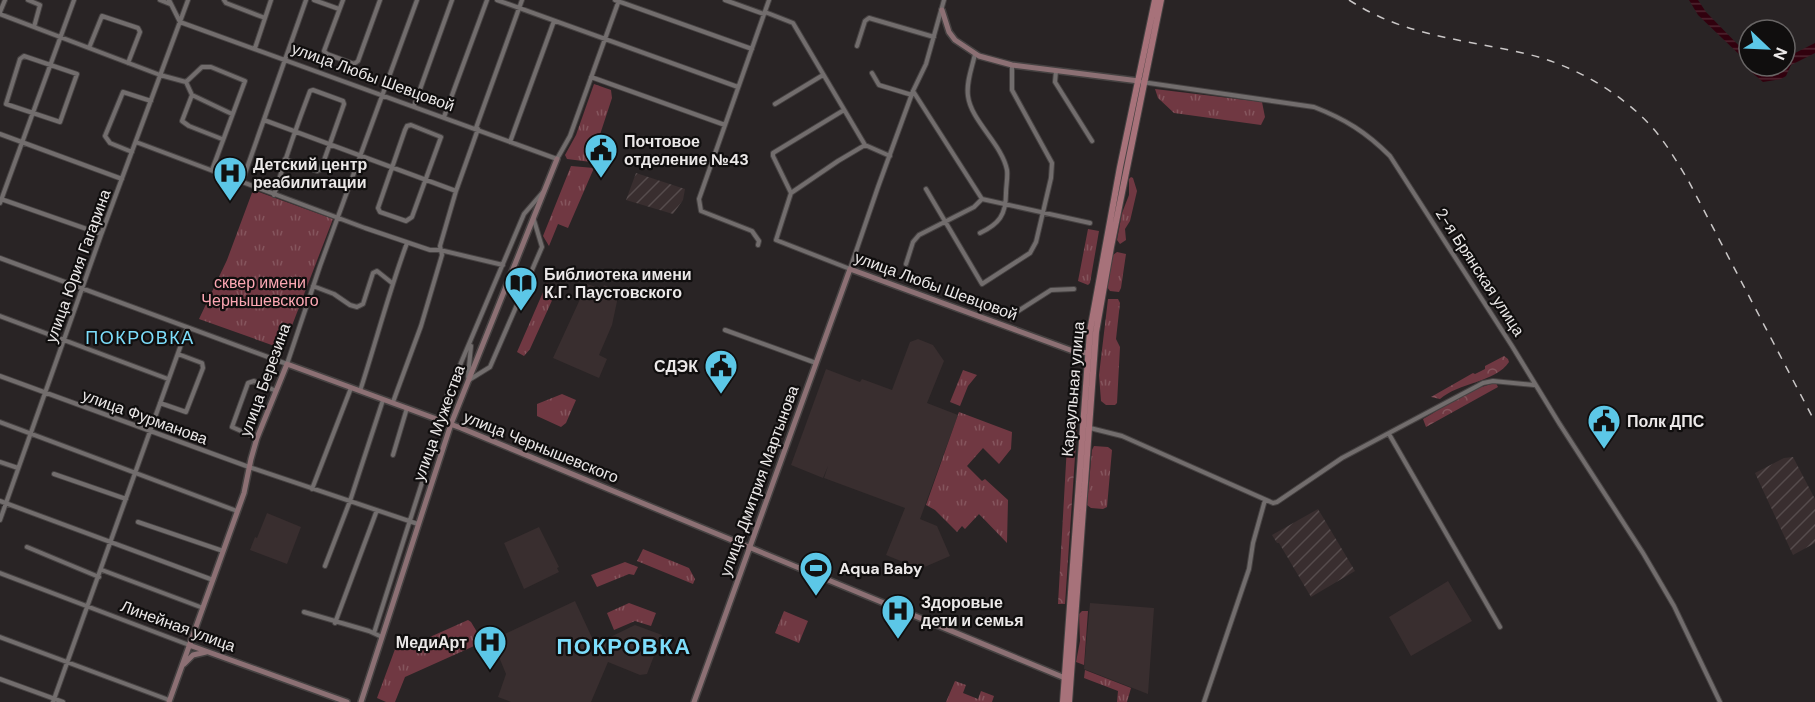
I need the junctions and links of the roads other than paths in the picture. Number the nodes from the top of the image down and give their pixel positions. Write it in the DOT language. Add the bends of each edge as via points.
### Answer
graph roads {
  1 [pos="5,0"];
  2 [pos="28,0"];
  3 [pos="74,0"];
  4 [pos="160,0"];
  5 [pos="188,0"];
  6 [pos="224,0"];
  7 [pos="271,0"];
  8 [pos="306,0"];
  9 [pos="314,0"];
  10 [pos="343,0"];
  11 [pos="380,0"];
  12 [pos="417,0"];
  13 [pos="452,0"];
  14 [pos="487,0"];
  15 [pos="497,0"];
  16 [pos="522,0"];
  17 [pos="618,0"];
  18 [pos="725,0"];
  19 [pos="769,0"];
  20 [pos="944,0"];
  21 [pos="1155,0"];
  22 [pos="1161,0"];
  23 [pos="170,2"];
  24 [pos="519,8"];
  25 [pos="339,9"];
  26 [pos="942,9"];
  27 [pos="0,13"];
  28 [pos="764,13"];
  29 [pos="265,18"];
  30 [pos="554,21"];
  31 [pos="180,22"];
  32 [pos="34,27"];
  33 [pos="934,37"];
  34 [pos="61,38"];
  35 [pos="605,38"];
  36 [pos="857,46"];
  37 [pos="89,48"];
  38 [pos="255,48"];
  39 [pos="752,49"];
  40 [pos="975,54"];
  41 [pos="285,60"];
  42 [pos="128,63"];
  43 [pos="51,64"];
  44 [pos="1012,65"];
  45 [pos="1056,70"];
  46 [pos="872,73"];
  47 [pos="160,75"];
  48 [pos="823,75"];
  49 [pos="591,77"];
  50 [pos="186,82"];
  51 [pos="1142,82"];
  52 [pos="738,87"];
  53 [pos="913,93"];
  54 [pos="192,95"];
  55 [pos="382,95"];
  56 [pos="151,101"];
  57 [pos="775,104"];
  58 [pos="414,106"];
  59 [pos="844,110"];
  60 [pos="32,113"];
  61 [pos="232,114"];
  62 [pos="444,117"];
  63 [pos="264,120"];
  64 [pos="725,125"];
  65 [pos="477,129"];
  66 [pos="295,132"];
  67 [pos="0,134"];
  68 [pos="222,139"];
  69 [pos="1092,141"];
  70 [pos="22,142"];
  71 [pos="136,142"];
  72 [pos="510,142"];
  73 [pos="330,144"];
  74 [pos="865,145"];
  75 [pos="132,152"];
  76 [pos="360,156"];
  77 [pos="890,156"];
  78 [pos="285,159"];
  79 [pos="557,159"];
  80 [pos="393,167"];
  81 [pos="212,170"];
  82 [pos="122,179"];
  83 [pos="426,180"];
  84 [pos="242,182"];
  85 [pos="926,189"];
  86 [pos="456,190"];
  87 [pos="543,192"];
  88 [pos="791,193"];
  89 [pos="274,195"];
  90 [pos="982,199"];
  91 [pos="0,200"];
  92 [pos="1006,203"];
  93 [pos="1043,213"];
  94 [pos="338,219"];
  95 [pos="533,219"];
  96 [pos="945,221"];
  97 [pos="1090,223"];
  98 [pos="980,233"];
  99 [pos="101,235"];
  100 [pos="407,243"];
  101 [pos="758,243"];
  102 [pos="440,250"];
  103 [pos="0,258"];
  104 [pos="906,264"];
  105 [pos="503,265"];
  106 [pos="850,269"];
  107 [pos="392,283"];
  108 [pos="313,285"];
  109 [pos="82,288"];
  110 [pos="1074,290"];
  111 [pos="0,316"];
  112 [pos="1012,319"];
  113 [pos="187,328"];
  114 [pos="725,330"];
  115 [pos="64,340"];
  116 [pos="472,341"];
  117 [pos="1088,353"];
  118 [pos="178,354"];
  119 [pos="816,363"];
  120 [pos="287,364"];
  121 [pos="0,376"];
  122 [pos="168,379"];
  123 [pos="468,381"];
  124 [pos="1534,385"];
  125 [pos="351,388"];
  126 [pos="276,390"];
  127 [pos="360,391"];
  128 [pos="45,393"];
  129 [pos="383,400"];
  130 [pos="393,402"];
  131 [pos="160,403"];
  132 [pos="444,403"];
  133 [pos="406,408"];
  134 [pos="0,422"];
  135 [pos="451,424"];
  136 [pos="1089,428"];
  137 [pos="151,432"];
  138 [pos="30,433"];
  139 [pos="1389,434"];
  140 [pos="257,438"];
  141 [pos="435,441"];
  142 [pos="393,456"];
  143 [pos="0,462"];
  144 [pos="249,467"];
  145 [pos="18,468"];
  146 [pos="136,472"];
  147 [pos="54,474"];
  148 [pos="312,489"];
  149 [pos="126,499"];
  150 [pos="1265,500"];
  151 [pos="0,501"];
  152 [pos="350,501"];
  153 [pos="6,503"];
  154 [pos="377,510"];
  155 [pos="238,511"];
  156 [pos="0,519"];
  157 [pos="138,522"];
  158 [pos="410,522"];
  159 [pos="418,524"];
  160 [pos="112,542"];
  161 [pos="27,546"];
  162 [pos="748,547"];
  163 [pos="224,551"];
  164 [pos="325,566"];
  165 [pos="102,570"];
  166 [pos="0,573"];
  167 [pos="99,577"];
  168 [pos="213,580"];
  169 [pos="88,607"];
  170 [pos="203,608"];
  171 [pos="304,612"];
  172 [pos="335,622"];
  173 [pos="1500,627"];
  174 [pos="374,633"];
  175 [pos="0,637"];
  176 [pos="382,637"];
  177 [pos="189,645"];
  178 [pos="208,652"];
  179 [pos="68,661"];
  180 [pos="182,668"];
  181 [pos="1068,678"];
  182 [pos="0,679"];
  183 [pos="54,700"];
  184 [pos="169,701"];
  185 [pos="63,702"];
  186 [pos="347,702"];
  187 [pos="361,702"];
  188 [pos="694,702"];
  189 [pos="1063,702"];
  190 [pos="1069,702"];
  191 [pos="1204,702"];
  192 [pos="1720,702"];
  1 -- 27 [label="street"];
  2 -- 32 [label="street" via="40,5"];
  3 -- 34 [label="street"];
  4 -- 23 [label="street"];
  5 -- 31 [label="street, улица Юрия Гагарина"];
  6 -- 29 [label="street"];
  7 -- 29 [label="street"];
  8 -- 41 [label="street"];
  9 -- 25 [label="street"];
  10 -- 25 [label="street"];
  11 -- 25 [label="street" via="356,63 352,64 324,51"];
  12 -- 55 [label="street, улица Березина"];
  13 -- 58 [label="street"];
  14 -- 62 [label="street"];
  15 -- 24 [label="street"];
  16 -- 24 [label="street"];
  17 -- 35 [label="street"];
  17 -- 39 [label="street"];
  18 -- 28 [label="street"];
  19 -- 28 [label="street"];
  20 -- 26 [label="street"];
  21 -- 51 [label="main road"];
  22 -- 51 [label="main road"];
  23 -- 31 [label="street"];
  24 -- 30 [label="street"];
  24 -- 65 [label="street"];
  26 -- 33 [label="street"];
  26 -- 40 [label="street" via="949,32"];
  27 -- 32 [label="street"];
  28 -- 39 [label="street"];
  28 -- 48 [label="street" via="793,23"];
  29 -- 38 [label="street"];
  30 -- 35 [label="street"];
  30 -- 72 [label="street"];
  31 -- 38 [label="street, улица Любы Шевцовой"];
  31 -- 47 [label="street, улица Юрия Гагарина"];
  32 -- 34 [label="street"];
  33 -- 36 [label="street" via="869,18"];
  33 -- 53 [label="street"];
  34 -- 37 [label="street"];
  34 -- 43 [label="street"];
  35 -- 49 [label="street"];
  35 -- 52 [label="street"];
  37 -- 42 [label="street"];
  37 -- 42 [label="street" via="102,16 138,28 140,32"];
  38 -- 41 [label="street, улица Любы Шевцовой"];
  39 -- 52 [label="street"];
  40 -- 44 [label="street"];
  40 -- 92 [label="street" via="967,85 969,103 1007,170"];
  41 -- 55 [label="street, улица Любы Шевцовой"];
  41 -- 63 [label="street"];
  42 -- 47 [label="street"];
  43 -- 60 [label="street"];
  43 -- 60 [label="street" via="24,56 20,59 6,102"];
  43 -- 60 [label="street" via="77,74 62,121 57,123"];
  44 -- 45 [label="street"];
  44 -- 93 [label="street" via="1012,90 1052,163"];
  45 -- 51 [label="street"];
  45 -- 69 [label="street" via="1054,82"];
  46 -- 53 [label="street" via="879,85"];
  47 -- 50 [label="street"];
  47 -- 56 [label="street, улица Юрия Гагарина"];
  48 -- 57 [label="street"];
  48 -- 59 [label="street"];
  49 -- 64 [label="street"];
  49 -- 79 [label="street" via="570,136"];
  50 -- 54 [label="street"];
  50 -- 61 [label="street" via="200,68 208,66 243,79"];
  51 -- 117 [label="main road, Караульная улица" via="1096,294"];
  51 -- 124 [label="street, 2-я Брянская улица" via="1314,107 1366,133 1399,169"];
  51 -- 136 [label="main road, Караульная улица" via="1096,332"];
  52 -- 64 [label="street"];
  53 -- 77 [label="street"];
  53 -- 90 [label="street"];
  54 -- 61 [label="street"];
  54 -- 68 [label="street" via="182,121"];
  55 -- 58 [label="street, улица Любы Шевцовой"];
  55 -- 76 [label="street, улица Березина"];
  56 -- 71 [label="street, улица Юрия Гагарина"];
  56 -- 75 [label="street" via="123,92 105,136 110,143"];
  58 -- 62 [label="street, улица Любы Шевцовой"];
  59 -- 74 [label="street"];
  59 -- 88 [label="street" via="773,153"];
  60 -- 70 [label="street"];
  61 -- 68 [label="street"];
  62 -- 65 [label="street, улица Любы Шевцовой"];
  63 -- 66 [label="street"];
  63 -- 84 [label="street"];
  64 -- 101 [label="street" via="699,199 701,211 752,231"];
  65 -- 72 [label="street, улица Любы Шевцовой"];
  65 -- 86 [label="street"];
  66 -- 73 [label="street"];
  66 -- 73 [label="street" via="310,91 341,99 344,104"];
  66 -- 78 [label="street"];
  67 -- 70 [label="street"];
  68 -- 81 [label="street"];
  70 -- 82 [label="street"];
  70 -- 91 [label="street"];
  71 -- 75 [label="street, улица Юрия Гагарина"];
  71 -- 81 [label="street"];
  72 -- 79 [label="street, улица Любы Шевцовой"];
  73 -- 76 [label="street"];
  73 -- 78 [label="street" via="321,170"];
  74 -- 77 [label="street"];
  74 -- 88 [label="street"];
  75 -- 82 [label="street, улица Юрия Гагарина"];
  76 -- 80 [label="street"];
  76 -- 94 [label="street, улица Березина"];
  77 -- 106 [label="street"];
  78 -- 89 [label="street"];
  79 -- 87 [label="street, улица Мужества"];
  80 -- 83 [label="street"];
  80 -- 83 [label="street" via="378,208 381,212 408,221"];
  80 -- 83 [label="street" via="407,126 439,135 441,139"];
  81 -- 84 [label="street"];
  82 -- 99 [label="street, улица Юрия Гагарина"];
  83 -- 86 [label="street"];
  84 -- 89 [label="street"];
  85 -- 96 [label="street"];
  86 -- 102 [label="street"];
  87 -- 95 [label="street, улица Мужества"];
  87 -- 105 [label="street" via="524,214"];
  88 -- 106 [label="street, улица Любы Шевцовой" via="776,240"];
  89 -- 94 [label="street"];
  90 -- 92 [label="street"];
  90 -- 96 [label="street"];
  91 -- 99 [label="street"];
  92 -- 93 [label="street"];
  92 -- 98 [label="street" via="996,224"];
  93 -- 96 [label="street" via="1030,253 982,284"];
  93 -- 97 [label="street"];
  94 -- 100 [label="street"];
  94 -- 108 [label="street, улица Березина"];
  95 -- 123 [label="street, улица Мужества"];
  95 -- 123 [label="street" via="542,247 490,367"];
  96 -- 104 [label="street" via="919,235"];
  99 -- 109 [label="street, улица Юрия Гагарина"];
  100 -- 102 [label="street"];
  100 -- 107 [label="street"];
  102 -- 105 [label="street"];
  102 -- 130 [label="street" via="442,255 421,326"];
  103 -- 109 [label="street, улица Чернышевского"];
  105 -- 116 [label="street"];
  106 -- 117 [label="street, улица Любы Шевцовой" via="1072,351"];
  106 -- 119 [label="street, улица Дмитрия Мартынова"];
  107 -- 108 [label="street" via="377,271 373,273 363,304 357,307"];
  107 -- 127 [label="street"];
  108 -- 120 [label="street, улица Березина"];
  109 -- 113 [label="street, улица Чернышевского"];
  109 -- 115 [label="street, улица Юрия Гагарина"];
  110 -- 112 [label="street" via="1051,290 1015,313"];
  111 -- 115 [label="street"];
  113 -- 118 [label="street"];
  113 -- 120 [label="street, улица Чернышевского"];
  114 -- 119 [label="street"];
  115 -- 122 [label="street"];
  115 -- 128 [label="street, улица Юрия Гагарина"];
  116 -- 123 [label="street"];
  116 -- 132 [label="street"];
  117 -- 181 [label="main road, Караульная улица"];
  118 -- 122 [label="street"];
  118 -- 131 [label="street" via="201,363 203,368 186,412"];
  119 -- 162 [label="street, улица Дмитрия Мартынова"];
  120 -- 125 [label="street, улица Чернышевского"];
  120 -- 126 [label="street, улица Березина"];
  121 -- 128 [label="street, улица Фурманова"];
  122 -- 131 [label="street"];
  123 -- 135 [label="street, улица Мужества"];
  124 -- 139 [label="street" via="1483,383"];
  124 -- 192 [label="street, 2-я Брянская улица" via="1649,563"];
  125 -- 127 [label="street, улица Чернышевского"];
  125 -- 148 [label="street"];
  126 -- 140 [label="street, улица Березина"];
  126 -- 140 [label="street" via="249,381 232,424 233,429"];
  127 -- 129 [label="street, улица Чернышевского"];
  128 -- 137 [label="street, улица Фурманова"];
  128 -- 138 [label="street, улица Юрия Гагарина"];
  129 -- 130 [label="street, улица Чернышевского"];
  129 -- 152 [label="street"];
  130 -- 133 [label="street, улица Чернышевского"];
  131 -- 137 [label="street"];
  133 -- 135 [label="street, улица Чернышевского"];
  133 -- 142 [label="street"];
  134 -- 138 [label="street"];
  135 -- 159 [label="street, улица Мужества"];
  135 -- 162 [label="street, улица Чернышевского"];
  136 -- 150 [label="street" via="1122,436"];
  136 -- 181 [label="main road, Караульная улица"];
  137 -- 144 [label="street, улица Фурманова"];
  137 -- 146 [label="street"];
  138 -- 145 [label="street, улица Юрия Гагарина"];
  138 -- 146 [label="street"];
  139 -- 150 [label="street" via="1342,458 1277,502"];
  139 -- 173 [label="street"];
  140 -- 144 [label="street, улица Березина"];
  141 -- 158 [label="street"];
  143 -- 145 [label="street"];
  144 -- 148 [label="street, улица Фурманова"];
  144 -- 155 [label="street, улица Березина"];
  145 -- 153 [label="street, улица Юрия Гагарина"];
  146 -- 149 [label="street"];
  146 -- 155 [label="street"];
  147 -- 149 [label="street"];
  148 -- 152 [label="street, улица Фурманова"];
  149 -- 160 [label="street"];
  150 -- 191 [label="street" via="1249,569"];
  151 -- 153 [label="street"];
  152 -- 154 [label="street, улица Фурманова"];
  152 -- 164 [label="street"];
  153 -- 156 [label="street, улица Юрия Гагарина"];
  153 -- 160 [label="street"];
  154 -- 158 [label="street, улица Фурманова"];
  154 -- 172 [label="street"];
  155 -- 163 [label="street, улица Березина"];
  157 -- 163 [label="street"];
  158 -- 159 [label="street, улица Фурманова"];
  158 -- 174 [label="street"];
  159 -- 176 [label="street, улица Мужества"];
  160 -- 165 [label="street"];
  160 -- 168 [label="street"];
  161 -- 167 [label="street"];
  162 -- 181 [label="street, улица Чернышевского"];
  162 -- 188 [label="street, улица Дмитрия Мартынова"];
  163 -- 168 [label="street, улица Березина"];
  165 -- 167 [label="street"];
  165 -- 170 [label="street"];
  166 -- 169 [label="street, Линейная улица"];
  167 -- 169 [label="street"];
  168 -- 170 [label="street, улица Березина"];
  169 -- 177 [label="street, Линейная улица"];
  169 -- 179 [label="street"];
  170 -- 177 [label="street, улица Березина"];
  171 -- 172 [label="street"];
  172 -- 174 [label="street"];
  174 -- 176 [label="street"];
  175 -- 179 [label="street"];
  176 -- 187 [label="street, улица Мужества"];
  177 -- 178 [label="street, Линейная улица"];
  177 -- 180 [label="street, улица Березина"];
  178 -- 180 [label="street" via="193,655"];
  178 -- 186 [label="street, Линейная улица"];
  179 -- 183 [label="street"];
  179 -- 184 [label="street"];
  180 -- 184 [label="street, улица Березина"];
  181 -- 189 [label="main road, Караульная улица"];
  181 -- 190 [label="main road, Караульная улица"];
  182 -- 183 [label="street"];
  183 -- 185 [label="street"];
}
